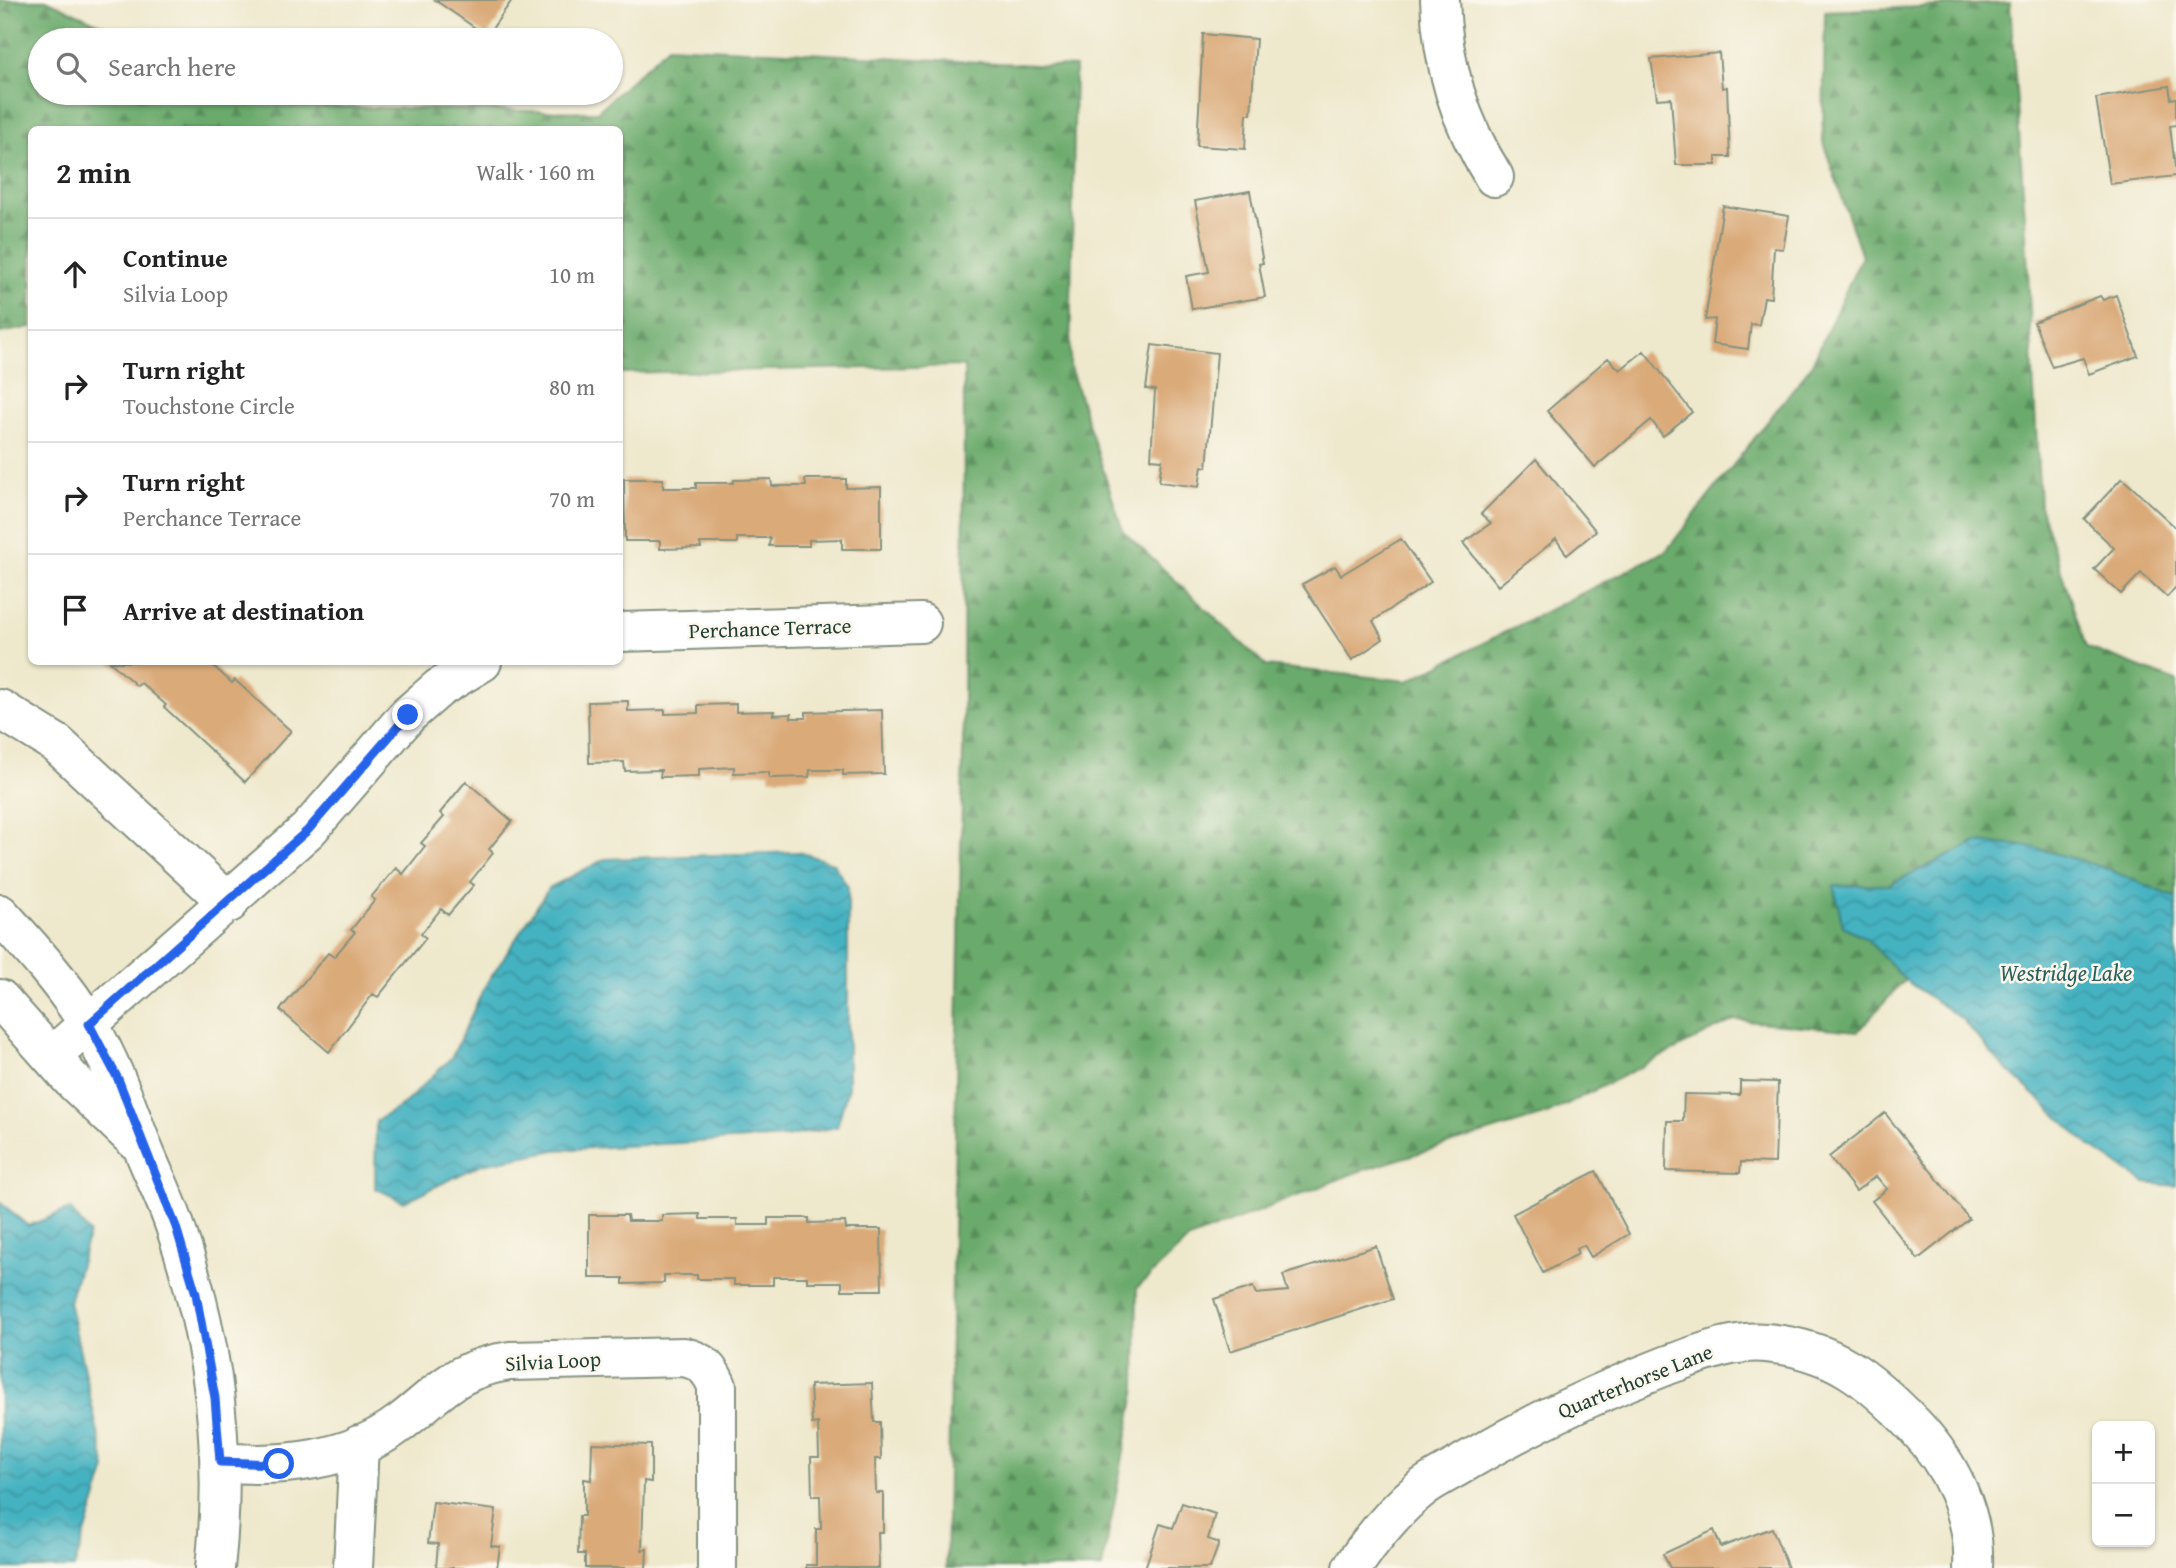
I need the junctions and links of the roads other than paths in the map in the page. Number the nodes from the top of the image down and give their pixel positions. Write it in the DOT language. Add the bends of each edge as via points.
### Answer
graph roads {
  1 [pos="1440,0"];
  2 [pos="1494,177"];
  3 [pos="921,623"];
  4 [pos="623,632"];
  5 [pos="477,665"];
  6 [pos="0,709"];
  7 [pos="229,903"];
  8 [pos="0,914"];
  9 [pos="0,999"];
  10 [pos="89,1024"];
  11 [pos="52,1056"];
  12 [pos="142,1146"];
  13 [pos="359,1445"];
  14 [pos="220,1462"];
  15 [pos="215,1568"];
  16 [pos="353,1568"];
  17 [pos="717,1568"];
  18 [pos="1352,1568"];
  19 [pos="1973,1568"];
  1 -- 2 [label="street" via="1441,34 1451,82 1477,149"];
  3 -- 4 [label="street, Perchance Terrace"];
  5 -- 7 [label="street" via="439,688 408,715 308,830"];
  6 -- 7 [label="street" via="57,744"];
  7 -- 10 [label="street"];
  8 -- 10 [label="street" via="50,969"];
  9 -- 11 [label="street"];
  10 -- 11 [label="street"];
  10 -- 12 [label="street" via="118,1079"];
  11 -- 12 [label="street"];
  12 -- 14 [label="street" via="176,1227 196,1294 215,1398"];
  13 -- 14 [label="street, Silvia Loop" via="279,1464"];
  13 -- 16 [label="street"];
  13 -- 17 [label="street, Silvia Loop" via="399,1424 453,1379 488,1365 696,1359 711,1371 717,1385"];
  14 -- 15 [label="street"];
  18 -- 19 [label="street, Quarterhorse Lane" via="1424,1487 1518,1431 1618,1384 1721,1346 1763,1342 1804,1348 1843,1363 1878,1387 1931,1442 1954,1479 1969,1519"];
}
